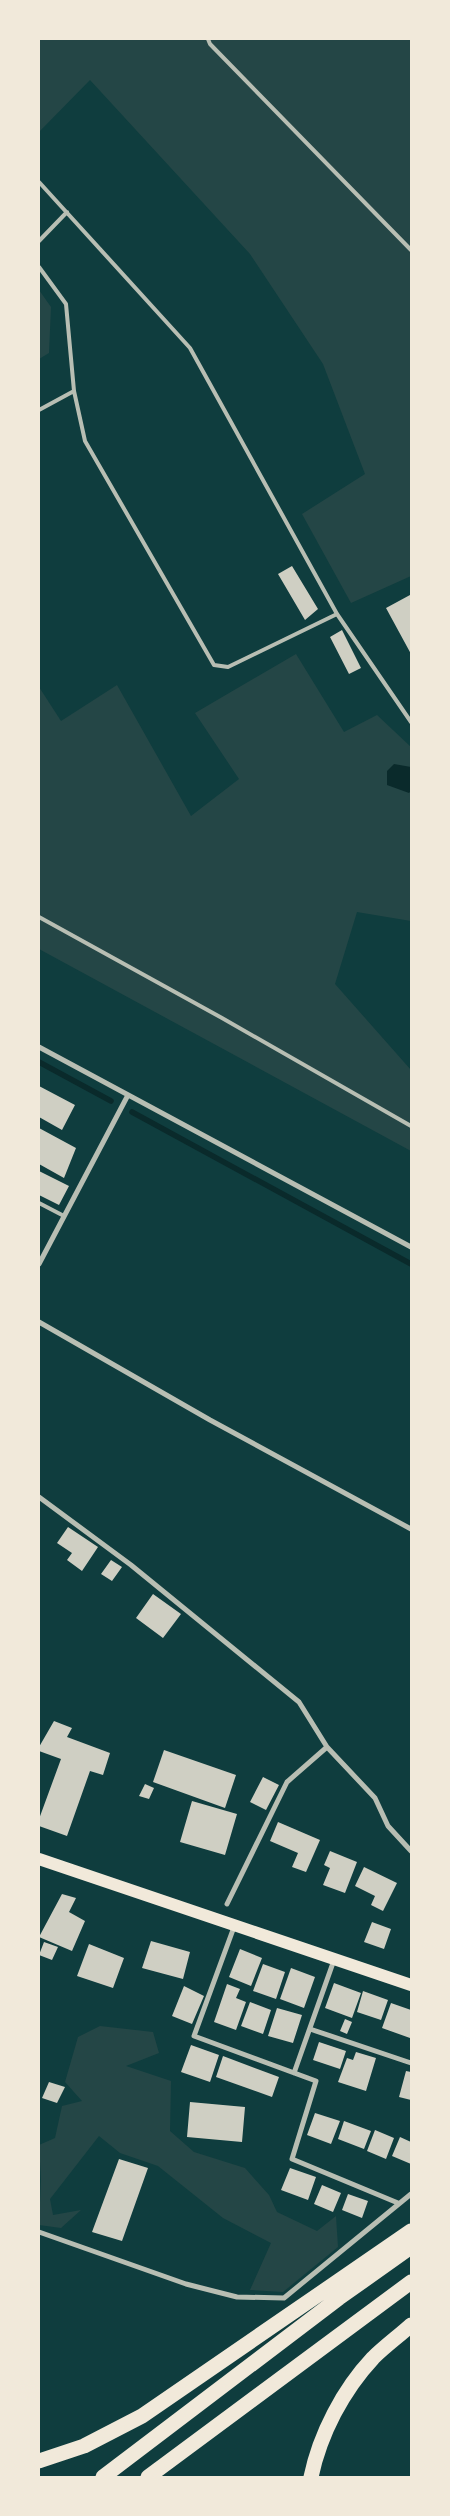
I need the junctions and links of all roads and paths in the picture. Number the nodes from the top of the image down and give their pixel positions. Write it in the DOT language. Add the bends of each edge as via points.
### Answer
graph roads {
  1 [pos="208,39"];
  2 [pos="39,182"];
  3 [pos="67,212"];
  4 [pos="39,241"];
  5 [pos="411,250"];
  6 [pos="39,267"];
  7 [pos="74,390"];
  8 [pos="39,410"];
  9 [pos="337,614"];
  10 [pos="411,722"];
  11 [pos="39,917"];
  12 [pos="39,1047"];
  13 [pos="128,1095"];
  14 [pos="411,1126"];
  15 [pos="39,1203"];
  16 [pos="64,1216"];
  17 [pos="411,1247"];
  18 [pos="39,1264"];
  19 [pos="39,1322"];
  20 [pos="39,1497"];
  21 [pos="411,1529"];
  22 [pos="327,1747"];
  23 [pos="411,1851"];
  24 [pos="39,1859"];
  25 [pos="227,1904"];
  26 [pos="234,1926"];
  27 [pos="334,1960"];
  28 [pos="411,1985"];
  29 [pos="310,2029"];
  30 [pos="411,2063"];
  31 [pos="294,2073"];
  32 [pos="411,2194"];
  33 [pos="398,2203"];
  34 [pos="411,2231"];
  35 [pos="39,2232"];
  36 [pos="411,2248"];
  37 [pos="411,2282"];
  38 [pos="411,2325"];
  39 [pos="39,2461"];
  40 [pos="103,2477"];
  41 [pos="148,2477"];
  42 [pos="311,2477"];
  1 -- 5 [label="lane"];
  2 -- 3 [label="lane"];
  3 -- 4 [label="lane"];
  3 -- 9 [label="lane" via="190,348"];
  6 -- 7 [label="lane" via="66,304"];
  7 -- 8 [label="lane"];
  7 -- 9 [label="lane" via="85,441 214,665 228,667"];
  9 -- 10 [label="lane"];
  11 -- 14 [label="lane"];
  12 -- 13 [label="street"];
  13 -- 16 [label="street"];
  13 -- 17 [label="street"];
  15 -- 16 [label="lane"];
  16 -- 18 [label="street"];
  19 -- 21 [label="street"];
  20 -- 22 [label="street" via="131,1565 299,1702"];
  22 -- 23 [label="street" via="375,1798 388,1826"];
  22 -- 25 [label="street" via="287,1782"];
  24 -- 26 [label="main road"];
  26 -- 27 [label="main road"];
  26 -- 31 [label="street" via="194,2036"];
  27 -- 28 [label="main road"];
  27 -- 29 [label="street"];
  29 -- 30 [label="street"];
  29 -- 31 [label="street"];
  31 -- 33 [label="street" via="316,2081 292,2159"];
  32 -- 33 [label="street"];
  33 -- 35 [label="street" via="284,2298 237,2297 186,2284"];
  34 -- 39 [label="highway" via="142,2416 84,2446"];
  36 -- 40 [label="highway"];
  37 -- 41 [label="highway"];
  38 -- 42 [label="highway" via="374,2358 344,2396 315,2456"];
}
